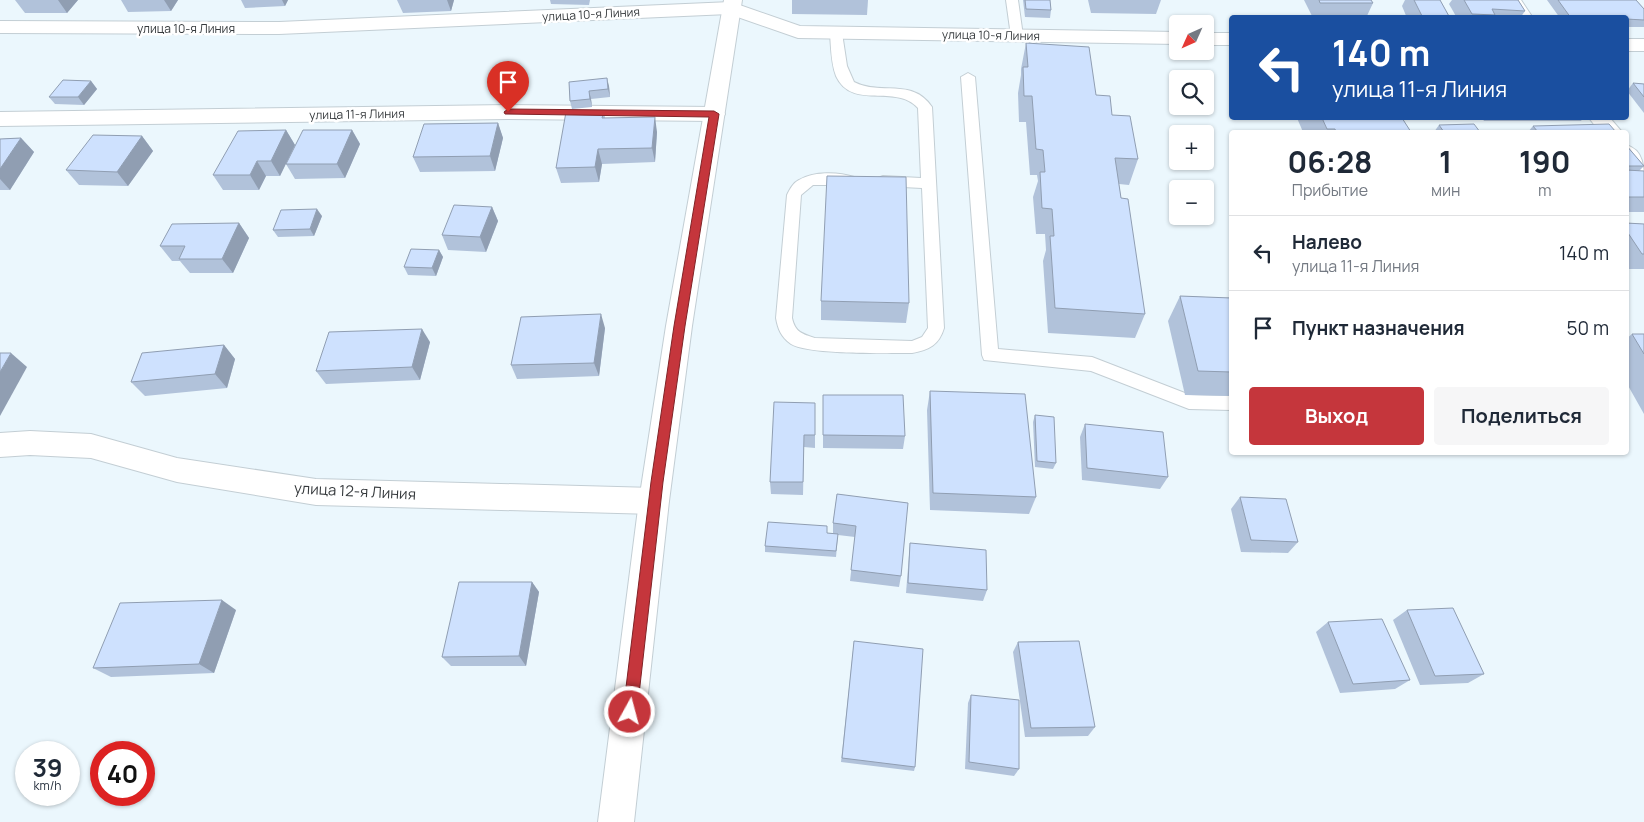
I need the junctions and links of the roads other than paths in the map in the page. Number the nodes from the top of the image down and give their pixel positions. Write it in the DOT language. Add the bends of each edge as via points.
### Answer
graph roads {
  1 [pos="1012,0"];
  2 [pos="1512,0"];
  3 [pos="732,4"];
  4 [pos="1522,15"];
  5 [pos="0,27"];
  6 [pos="836,33"];
  7 [pos="1017,36"];
  8 [pos="1169,38"];
  9 [pos="1214,39"];
  10 [pos="1229,39"];
  11 [pos="1629,45"];
  12 [pos="1644,45"];
  13 [pos="968,77"];
  14 [pos="714,114"];
  15 [pos="0,119"];
  16 [pos="1601,120"];
  17 [pos="1609,130"];
  18 [pos="1629,156"];
  19 [pos="1644,176"];
  20 [pos="928,182"];
  21 [pos="1229,403"];
  22 [pos="0,445"];
  23 [pos="654,502"];
  24 [pos="616,822"];
  1 -- 7 [label="lane"];
  2 -- 4 [label="street"];
  3 -- 5 [label="street, улица 10-я Линия" via="279,28"];
  3 -- 6 [label="street, улица 10-я Линия" via="798,32"];
  3 -- 14 [label="street"];
  6 -- 7 [label="street, улица 10-я Линия"];
  6 -- 20 [label="lane" via="843,76 848,84 868,92 914,95 925,107 936,328 933,338 924,345 912,347 815,344 798,340 787,331 784,318 797,187 816,180"];
  7 -- 8 [label="street, улица 10-я Линия"];
  9 -- 10 [label="street"];
  11 -- 12 [label="street"];
  13 -- 21 [label="lane" via="990,355 1092,364 1189,402"];
  14 -- 15 [label="street, улица 11-я Линия" via="508,112"];
  14 -- 23 [label="street"];
  16 -- 17 [label="street"];
  18 -- 19 [label="street"];
  22 -- 23 [label="street, улица 12-я Линия" via="91,446 177,470 316,492"];
  23 -- 24 [label="street"];
}
